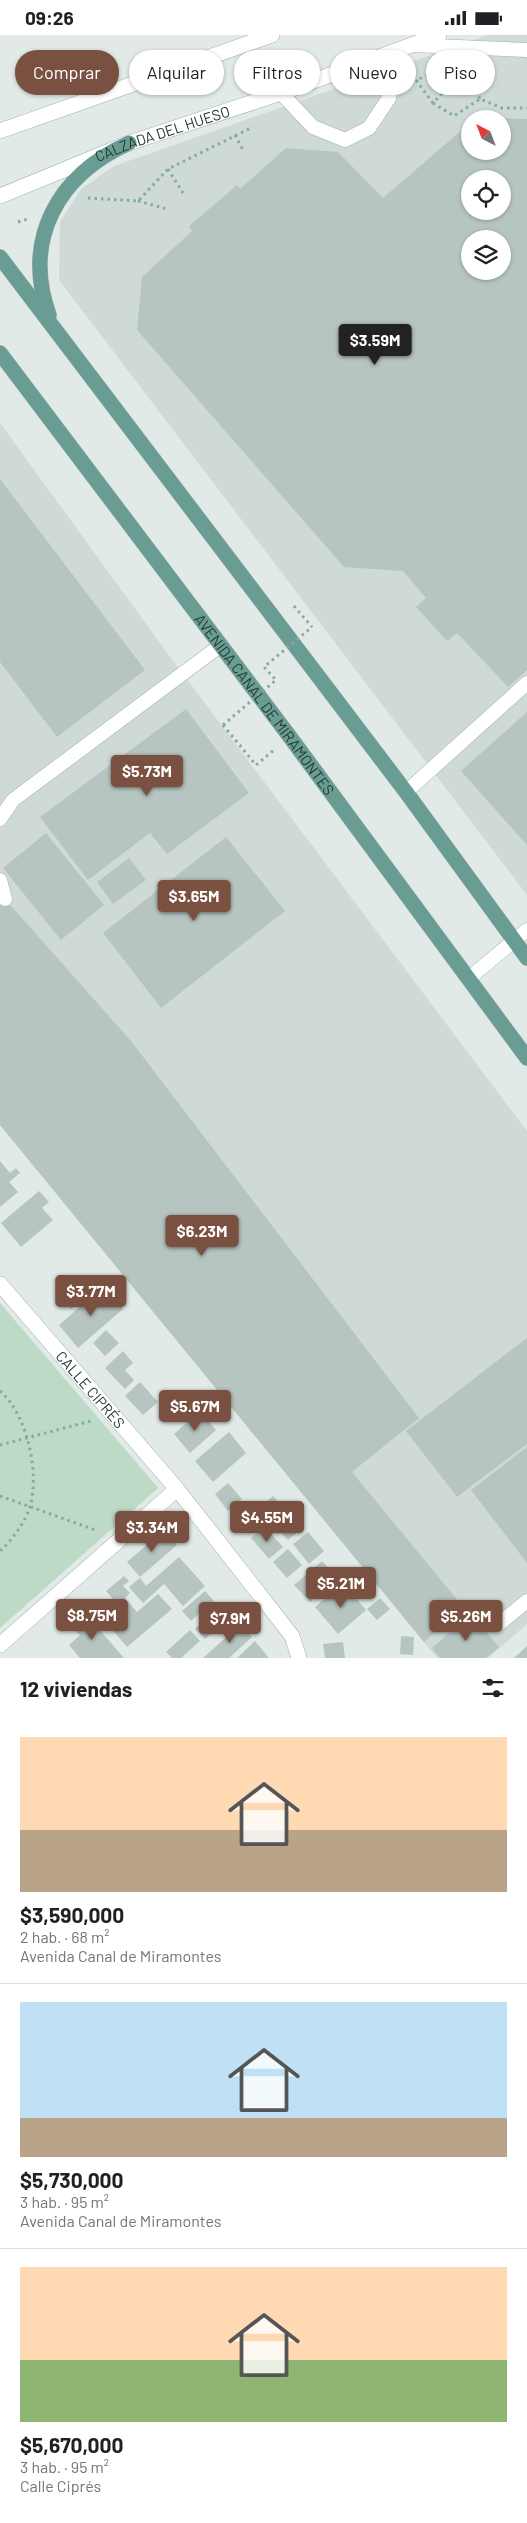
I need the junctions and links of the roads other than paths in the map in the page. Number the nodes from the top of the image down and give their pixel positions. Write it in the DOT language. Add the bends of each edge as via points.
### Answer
graph roads {
  1 [pos="272,35"];
  2 [pos="438,35"];
  3 [pos="412,45"];
  4 [pos="399,50"];
  5 [pos="527,50"];
  6 [pos="275,95"];
  7 [pos="283,95"];
  8 [pos="390,95"];
  9 [pos="0,131"];
  10 [pos="129,143"];
  11 [pos="0,196"];
  12 [pos="0,257"];
  13 [pos="57,333"];
  14 [pos="0,353"];
  15 [pos="0,359"];
  16 [pos="27,389"];
  17 [pos="220,645"];
  18 [pos="527,683"];
  19 [pos="406,792"];
  20 [pos="0,819"];
  21 [pos="0,881"];
  22 [pos="5,899"];
  23 [pos="527,930"];
  24 [pos="514,941"];
  25 [pos="527,958"];
  26 [pos="468,979"];
  27 [pos="527,1058"];
  28 [pos="0,1284"];
  29 [pos="177,1489"];
  30 [pos="527,1601"];
  31 [pos="500,1623"];
  32 [pos="0,1645"];
  33 [pos="299,1658"];
  1 -- 9 [label="main road"];
  2 -- 3 [label="main road, CALZADA DEL HUESO"];
  3 -- 4 [label="main road, CALZADA DEL HUESO"];
  3 -- 5 [label="lane"];
  6 -- 10 [label="main road, CALZADA DEL HUESO"];
  7 -- 8 [label="lane" via="313,127 345,140 369,128"];
  10 -- 11 [label="main road, CALZADA DEL HUESO"];
  10 -- 13 [label="main road" via="91,164 62,195 52,214 40,256 44,300"];
  12 -- 13 [label="main road"];
  13 -- 19 [label="main road"];
  14 -- 16 [label="main road, AVENIDA CANAL DE MIRAMONTES"];
  15 -- 16 [label="main road"];
  16 -- 17 [label="main road, AVENIDA CANAL DE MIRAMONTES"];
  17 -- 20 [label="lane" via="13,800"];
  17 -- 26 [label="main road, AVENIDA CANAL DE MIRAMONTES"];
  18 -- 19 [label="lane"];
  19 -- 24 [label="main road"];
  21 -- 22 [label="lane"];
  23 -- 24 [label="lane"];
  24 -- 25 [label="main road"];
  24 -- 26 [label="lane"];
  26 -- 27 [label="main road, AVENIDA CANAL DE MIRAMONTES"];
  28 -- 29 [label="main road, CALLE CIPRÉS"];
  29 -- 32 [label="main road"];
  29 -- 33 [label="main road, CALLE CIPRÉS" via="292,1636"];
  30 -- 31 [label="lane"];
}
